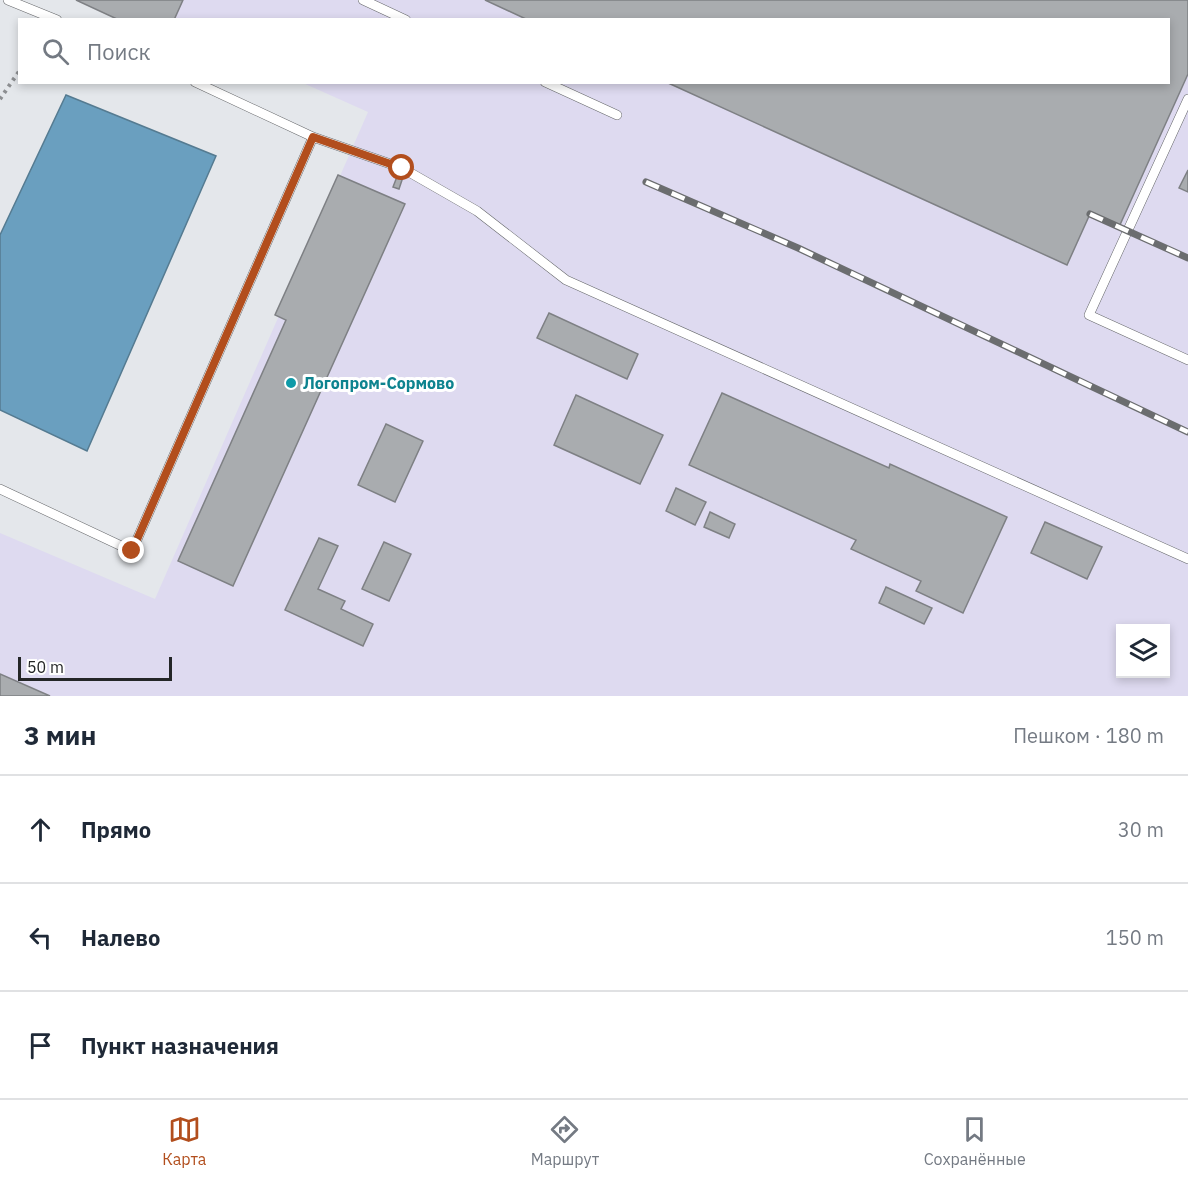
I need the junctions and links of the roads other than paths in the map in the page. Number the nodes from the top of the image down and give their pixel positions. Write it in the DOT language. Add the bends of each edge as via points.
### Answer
graph roads {
  1 [pos="8,0"];
  2 [pos="363,0"];
  3 [pos="52,18"];
  4 [pos="402,18"];
  5 [pos="199,84"];
  6 [pos="549,84"];
  7 [pos="1188,99"];
  8 [pos="617,116"];
  9 [pos="313,137"];
  10 [pos="1188,360"];
  11 [pos="0,489"];
  12 [pos="1188,559"];
  1 -- 3 [label="lane"];
  2 -- 4 [label="lane"];
  5 -- 9 [label="lane"];
  6 -- 8 [label="lane"];
  7 -- 10 [label="lane" via="1089,315"];
  9 -- 11 [label="lane" via="132,551"];
  9 -- 12 [label="lane" via="402,168 477,211 566,280"];
}
